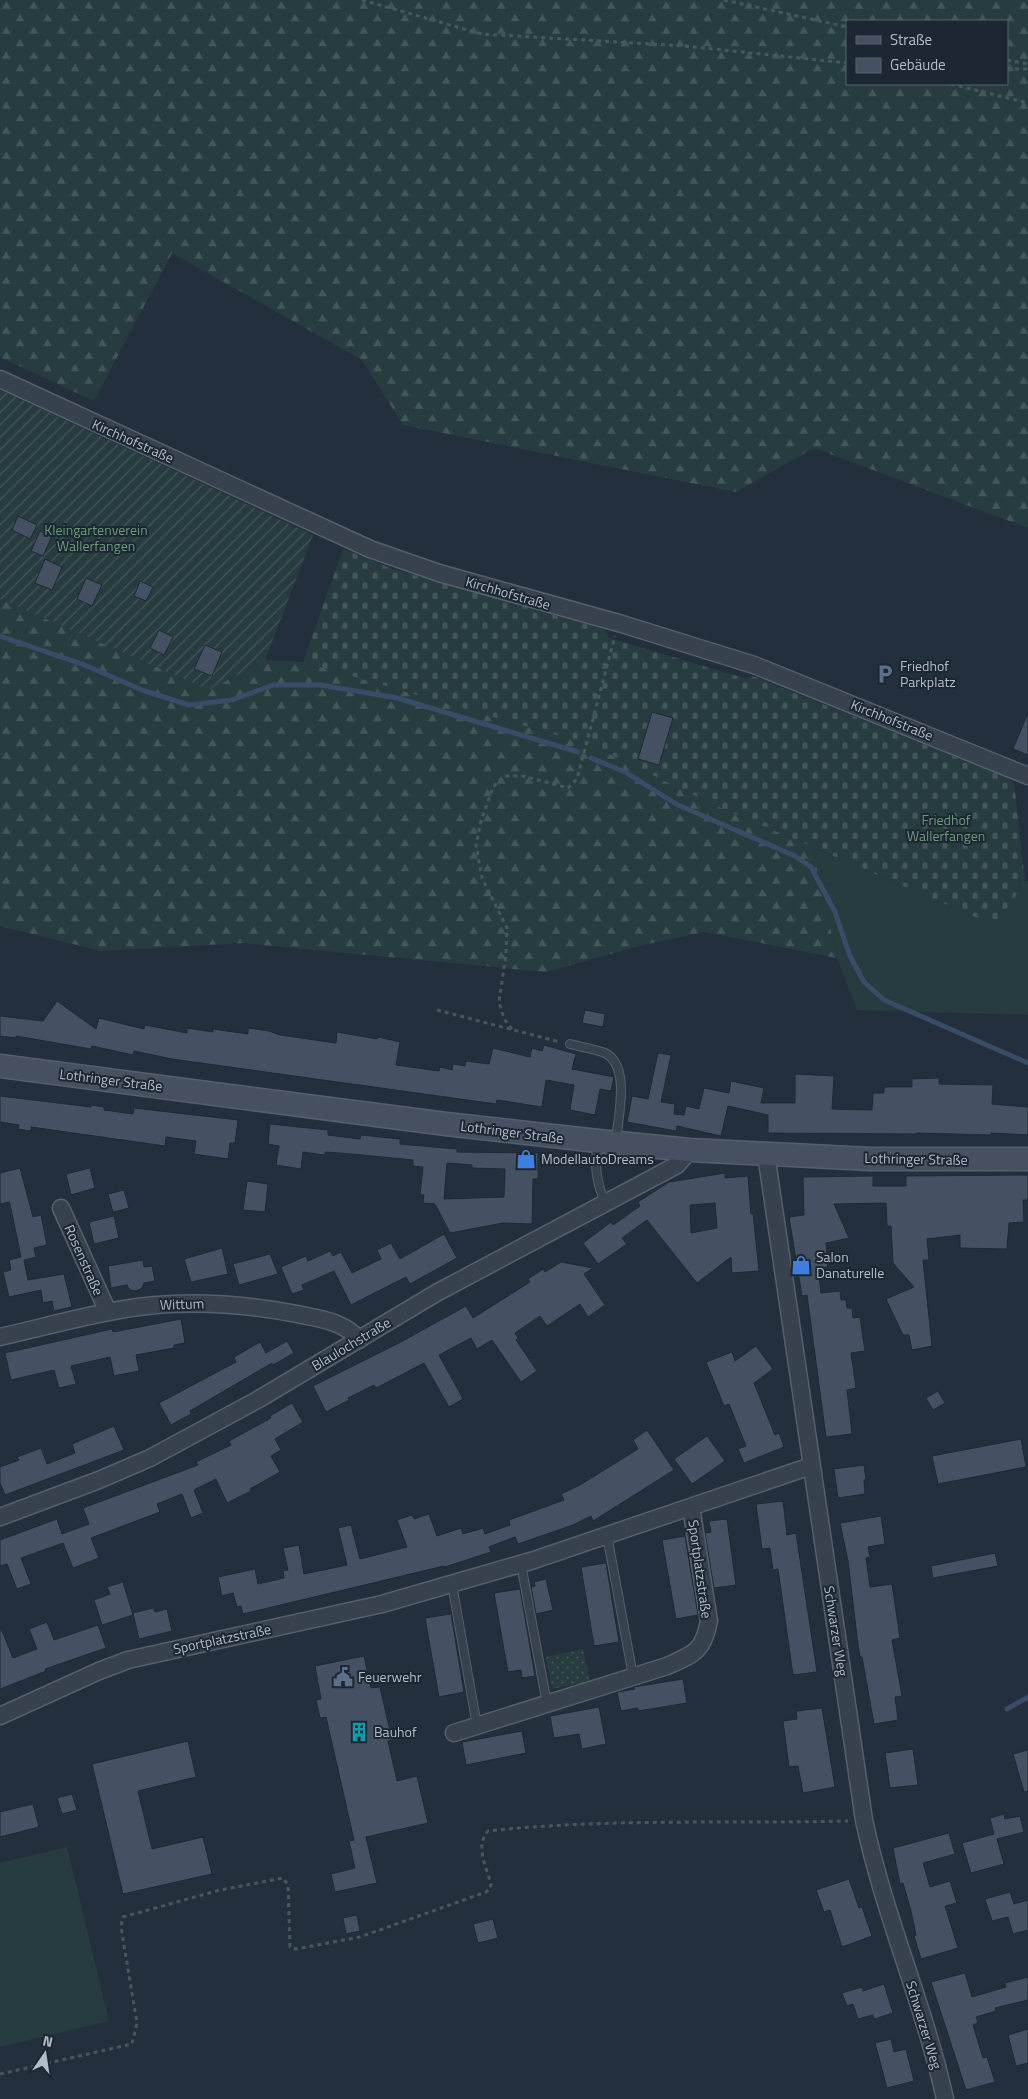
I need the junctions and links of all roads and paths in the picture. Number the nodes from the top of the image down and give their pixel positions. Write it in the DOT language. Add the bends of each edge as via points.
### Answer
graph roads {
  1 [pos="362,0"];
  2 [pos="724,0"];
  3 [pos="846,27"];
  4 [pos="1008,60"];
  5 [pos="846,63"];
  6 [pos="1028,64"];
  7 [pos="1008,69"];
  8 [pos="1028,69"];
  9 [pos="955,85"];
  10 [pos="1028,103"];
  11 [pos="0,379"];
  12 [pos="618,624"];
  13 [pos="1028,776"];
  14 [pos="437,1010"];
  15 [pos="512,1029"];
  16 [pos="570,1044"];
  17 [pos="0,1066"];
  18 [pos="607,1142"];
  19 [pos="690,1150"];
  20 [pos="766,1154"];
  21 [pos="1028,1159"];
  22 [pos="606,1204"];
  23 [pos="61,1208"];
  24 [pos="108,1312"];
  25 [pos="0,1337"];
  26 [pos="359,1340"];
  27 [pos="811,1466"];
  28 [pos="691,1506"];
  29 [pos="0,1517"];
  30 [pos="607,1535"];
  31 [pos="521,1564"];
  32 [pos="452,1584"];
  33 [pos="633,1676"];
  34 [pos="547,1704"];
  35 [pos="0,1716"];
  36 [pos="477,1726"];
  37 [pos="454,1733"];
  38 [pos="864,1820"];
  39 [pos="0,2074"];
  40 [pos="944,2099"];
  1 -- 5 [label="path" via="482,34 685,46"];
  2 -- 3 [label="path"];
  4 -- 6 [label="path"];
  7 -- 8 [label="path"];
  9 -- 10 [label="path"];
  11 -- 12 [label="street, Kirchhofstraße" via="370,549 439,573"];
  12 -- 13 [label="street, Kirchhofstraße" via="754,665"];
  12 -- 15 [label="path" via="577,779 568,788 523,776 504,776 493,787 481,821 476,845 482,878 507,928 499,1002 504,1019"];
  14 -- 15 [label="path"];
  15 -- 16 [label="path"];
  16 -- 18 [label="lane" via="605,1054 615,1062 622,1078"];
  17 -- 18 [label="street, Lothringer Straße"];
  18 -- 19 [label="street, Lothringer Straße"];
  18 -- 22 [label="lane" via="596,1169"];
  19 -- 20 [label="street, Lothringer Straße"];
  19 -- 22 [label="street, Blaulochstraße" via="677,1165"];
  20 -- 21 [label="street, Lothringer Straße" via="870,1159"];
  20 -- 27 [label="street, Schwarzer Weg"];
  22 -- 26 [label="street, Blaulochstraße" via="438,1292"];
  23 -- 24 [label="street, Rosenstraße"];
  24 -- 25 [label="street, Wittum"];
  24 -- 26 [label="street, Wittum" via="169,1304 234,1305 278,1310 338,1323 352,1331"];
  26 -- 29 [label="street, Blaulochstraße" via="150,1458"];
  27 -- 28 [label="street, Sportplatzstraße"];
  27 -- 38 [label="street, Schwarzer Weg"];
  28 -- 30 [label="street, Sportplatzstraße"];
  28 -- 33 [label="street, Sportplatzstraße" via="708,1604 706,1635 700,1648 687,1657"];
  30 -- 31 [label="street, Sportplatzstraße"];
  30 -- 33 [label="lane"];
  31 -- 32 [label="street, Sportplatzstraße"];
  31 -- 34 [label="lane"];
  32 -- 35 [label="street, Sportplatzstraße" via="382,1604 128,1660"];
  32 -- 36 [label="lane"];
  33 -- 34 [label="street, Sportplatzstraße"];
  34 -- 36 [label="street, Sportplatzstraße"];
  36 -- 37 [label="street, Sportplatzstraße"];
  38 -- 39 [label="path" via="615,1824 488,1831 481,1847 491,1884 486,1892 360,1937 296,1949 290,1947 288,1884 283,1878 220,1890 124,1917 121,1927 137,2023 132,2044"];
  38 -- 40 [label="street, Schwarzer Weg" via="883,1895 926,2024"];
}
